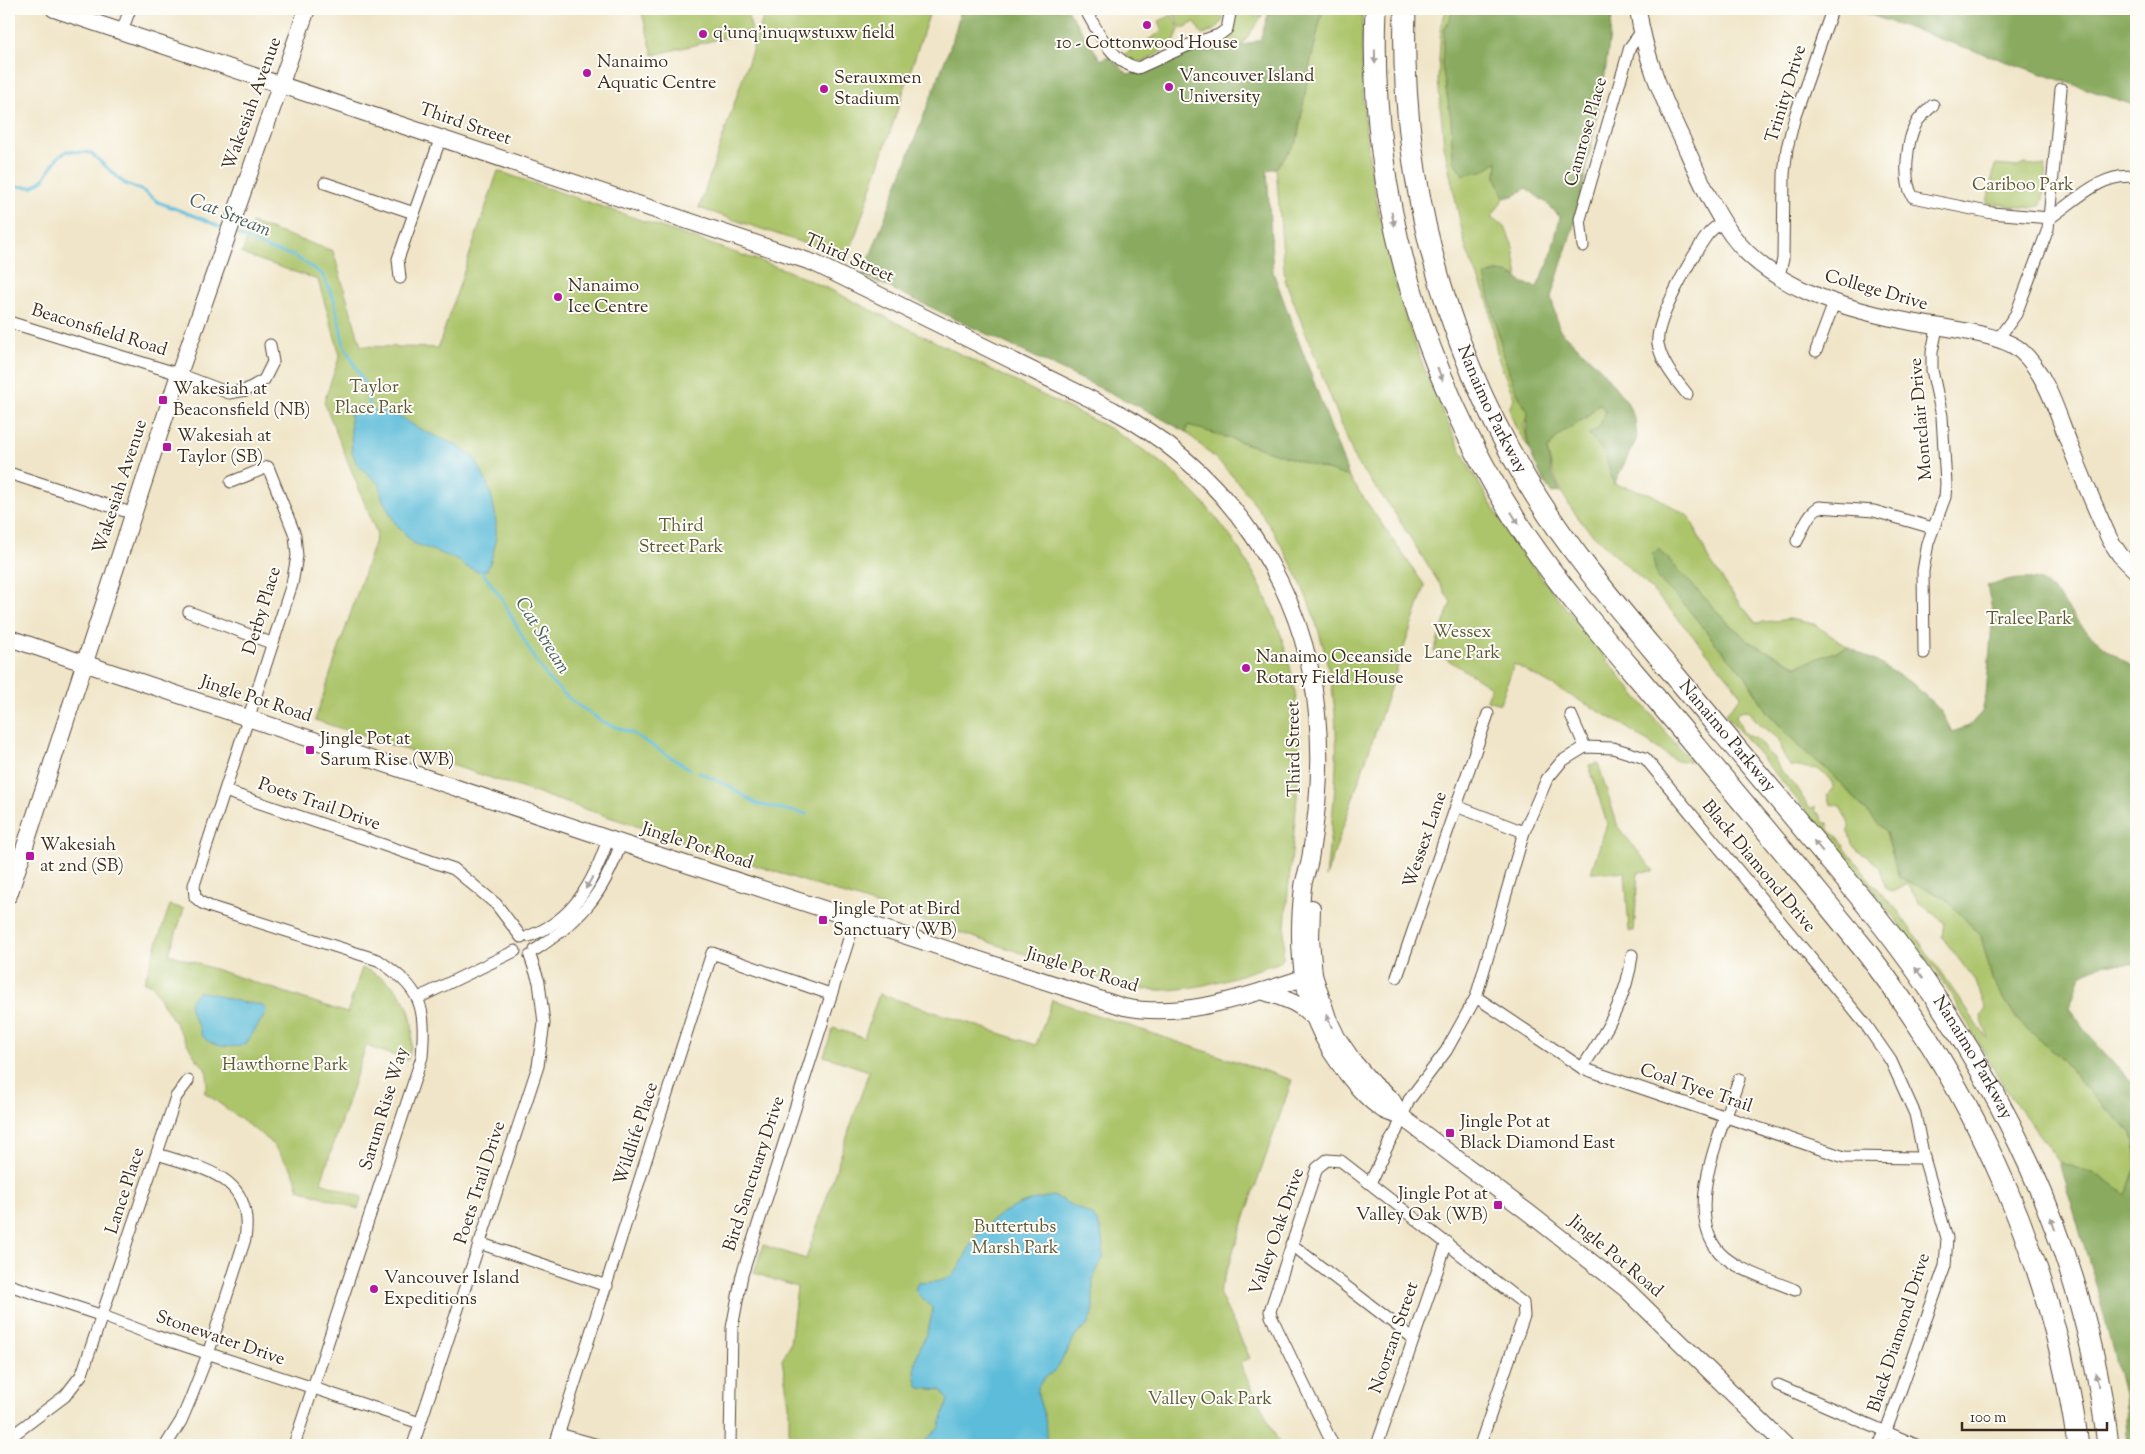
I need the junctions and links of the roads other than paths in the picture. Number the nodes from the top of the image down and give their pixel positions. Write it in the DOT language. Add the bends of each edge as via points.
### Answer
graph roads {
  1 [pos="54,9"];
  2 [pos="130,9"];
  3 [pos="308,9"];
  4 [pos="1085,9"];
  5 [pos="1232,9"];
  6 [pos="1376,9"];
  7 [pos="1405,9"];
  8 [pos="1638,9"];
  9 [pos="1831,13"];
  10 [pos="1642,31"];
  11 [pos="122,32"];
  12 [pos="282,85"];
  13 [pos="2061,89"];
  14 [pos="1933,105"];
  15 [pos="441,138"];
  16 [pos="2136,177"];
  17 [pos="325,183"];
  18 [pos="414,213"];
  19 [pos="2050,218"];
  20 [pos="1723,221"];
  21 [pos="1583,246"];
  22 [pos="1779,276"];
  23 [pos="400,278"];
  24 [pos="1834,303"];
  25 [pos="9,322"];
  26 [pos="1937,328"];
  27 [pos="1998,339"];
  28 [pos="270,345"];
  29 [pos="1816,351"];
  30 [pos="179,374"];
  31 [pos="1687,394"];
  32 [pos="9,473"];
  33 [pos="231,482"];
  34 [pos="134,514"];
  35 [pos="1933,528"];
  36 [pos="1797,541"];
  37 [pos="2136,571"];
  38 [pos="189,612"];
  39 [pos="9,638"];
  40 [pos="272,643"];
  41 [pos="1924,653"];
  42 [pos="85,664"];
  43 [pos="1488,714"];
  44 [pos="1572,715"];
  45 [pos="248,719"];
  46 [pos="1586,747"];
  47 [pos="225,791"];
  48 [pos="1456,806"];
  49 [pos="1524,832"];
  50 [pos="615,841"];
  51 [pos="9,895"];
  52 [pos="855,920"];
  53 [pos="525,937"];
  54 [pos="515,951"];
  55 [pos="533,953"];
  56 [pos="1632,955"];
  57 [pos="1308,977"];
  58 [pos="1397,977"];
  59 [pos="1262,991"];
  60 [pos="830,994"];
  61 [pos="1476,997"];
  62 [pos="418,998"];
  63 [pos="1314,1018"];
  64 [pos="1582,1068"];
  65 [pos="1739,1079"];
  66 [pos="188,1080"];
  67 [pos="1402,1117"];
  68 [pos="1726,1118"];
  69 [pos="157,1154"];
  70 [pos="1924,1158"];
  71 [pos="1370,1183"];
  72 [pos="1447,1242"];
  73 [pos="480,1243"];
  74 [pos="1291,1244"];
  75 [pos="9,1285"];
  76 [pos="607,1286"];
  77 [pos="1795,1290"];
  78 [pos="103,1316"];
  79 [pos="1413,1338"];
  80 [pos="208,1354"];
  81 [pos="1778,1385"];
  82 [pos="313,1389"];
  83 [pos="420,1423"];
  84 [pos="1886,1431"];
  85 [pos="9,1438"];
  86 [pos="557,1440"];
  87 [pos="166,1445"];
  88 [pos="294,1445"];
  89 [pos="413,1445"];
  90 [pos="598,1445"];
  91 [pos="730,1445"];
  92 [pos="1333,1445"];
  93 [pos="1377,1445"];
  94 [pos="1480,1445"];
  95 [pos="1785,1445"];
  96 [pos="1879,1445"];
  97 [pos="1916,1445"];
  98 [pos="2078,1445"];
  99 [pos="2108,1445"];
  1 -- 11 [label="main road, Third Street"];
  2 -- 11 [label="street"];
  3 -- 12 [label="main road, Wakesiah Avenue"];
  4 -- 5 [label="street" via="1115,56 1138,68 1219,35 1227,29"];
  6 -- 98 [label="highway, Nanaimo Parkway, one-way" via="1379,127 1396,235 1421,323 1463,425 1506,504 1547,565 1868,954 1946,1066 1989,1147 2030,1247 2061,1352"];
  99 -- 7 [label="highway, Nanaimo Parkway, one-way" via="2086,1328 2051,1216 2013,1129 1965,1041 1881,922 1587,569 1541,504 1496,426 1453,324 1423,219 1408,112"];
  8 -- 10 [label="main road, College Drive"];
  9 -- 22 [label="street, Trinity Drive" via="1787,148 1783,259"];
  10 -- 20 [label="main road, College Drive" via="1676,126"];
  10 -- 21 [label="street, Camrose Place" via="1630,47 1580,219"];
  11 -- 12 [label="main road, Third Street"];
  12 -- 15 [label="main road, Third Street"];
  12 -- 30 [label="main road, Wakesiah Avenue"];
  13 -- 19 [label="street"];
  14 -- 19 [label="street" via="1917,122 1909,147 1906,183 1913,197 1992,213"];
  15 -- 18 [label="street"];
  15 -- 57 [label="main road, Third Street" via="814,263 1113,410 1173,448 1218,490 1254,537 1286,593 1302,637 1314,688 1319,735 1318,778 1300,919"];
  16 -- 19 [label="street" via="2104,182"];
  17 -- 18 [label="street"];
  18 -- 23 [label="street" via="398,259"];
  19 -- 27 [label="street" via="2022,301"];
  20 -- 22 [label="main road, College Drive" via="1752,257"];
  20 -- 31 [label="street" via="1708,234 1664,312 1659,327 1658,343 1662,358"];
  22 -- 24 [label="main road, College Drive"];
  24 -- 26 [label="main road, College Drive"];
  24 -- 29 [label="street"];
  25 -- 30 [label="street, Beaconsfield Road"];
  26 -- 27 [label="main road, College Drive"];
  26 -- 35 [label="street, Montclair Drive" via="1932,370 1942,416 1946,484 1941,512"];
  27 -- 37 [label="main road, College Drive" via="2019,349 2036,369 2110,540"];
  28 -- 30 [label="street, Beaconsfield Road" via="273,362 264,380 246,390 229,393"];
  30 -- 34 [label="main road, Wakesiah Avenue"];
  32 -- 34 [label="street"];
  33 -- 40 [label="street, Derby Place" via="268,466 295,535 292,584"];
  34 -- 42 [label="main road, Wakesiah Avenue"];
  35 -- 36 [label="street" via="1874,511 1819,507 1808,517"];
  35 -- 41 [label="street, Montclair Drive" via="1922,584"];
  38 -- 40 [label="street"];
  39 -- 42 [label="main road, Jingle Pot Road"];
  40 -- 45 [label="street, Derby Place"];
  42 -- 45 [label="main road, Jingle Pot Road"];
  42 -- 51 [label="main road, Wakesiah Avenue"];
  43 -- 48 [label="street, Wessex Lane"];
  44 -- 46 [label="street"];
  45 -- 47 [label="street, Sarum Rise Way"];
  45 -- 50 [label="main road, Jingle Pot Road"];
  46 -- 49 [label="street" via="1562,761 1547,779"];
  46 -- 70 [label="street, Black Diamond Drive" via="1614,748 1645,758 1866,1025 1891,1061 1915,1114"];
  47 -- 53 [label="street, Poets Trail Drive" via="454,869 496,904"];
  47 -- 62 [label="street, Sarum Rise Way" via="194,885 195,897 211,907 378,960 400,975"];
  48 -- 49 [label="street"];
  48 -- 58 [label="street, Wessex Lane"];
  49 -- 61 [label="street"];
  50 -- 52 [label="main road, Jingle Pot Road"];
  50 -- 53 [label="street, one-way" via="568,912 547,930"];
  50 -- 55 [label="street" via="610,874 600,891 571,924"];
  52 -- 59 [label="main road, Jingle Pot Road" via="1139,1010 1182,1010"];
  52 -- 60 [label="street, Bird Sanctuary Drive"];
  53 -- 54 [label="street" via="514,945"];
  53 -- 55 [label="street" via="534,940"];
  54 -- 55 [label="street" via="523,957"];
  54 -- 62 [label="street"];
  55 -- 73 [label="street, Poets Trail Drive" via="544,1023 538,1066"];
  56 -- 64 [label="street" via="1630,977 1603,1037"];
  57 -- 59 [label="main road, Jingle Pot Road"];
  57 -- 63 [label="main road, Jingle Pot Road"];
  67 -- 57 [label="main road, Jingle Pot Road, one-way" via="1392,1100 1364,1074 1342,1046"];
  59 -- 63 [label="main road" via="1291,1001"];
  60 -- 76 [label="street, Wildlife Place" via="712,953"];
  60 -- 91 [label="street, Bird Sanctuary Drive" via="742,1275 732,1328"];
  61 -- 64 [label="street, Coal Tyee Trail"];
  61 -- 67 [label="street" via="1446,1051 1409,1100"];
  62 -- 82 [label="street, Sarum Rise Way" via="425,1024 422,1057"];
  63 -- 67 [label="main road, Jingle Pot Road" via="1349,1077 1384,1110"];
  64 -- 68 [label="street, Coal Tyee Trail"];
  65 -- 68 [label="street"];
  66 -- 69 [label="street, Lance Place" via="176,1097"];
  67 -- 71 [label="street"];
  67 -- 95 [label="main road, Jingle Pot Road" via="1627,1290"];
  68 -- 70 [label="street, Coal Tyee Trail" via="1844,1157"];
  68 -- 77 [label="street" via="1709,1167 1704,1217 1710,1238 1721,1254 1742,1268"];
  69 -- 78 [label="street, Lance Place"];
  69 -- 80 [label="street" via="222,1177 239,1194 246,1215 246,1239"];
  70 -- 84 [label="street, Black Diamond Drive" via="1947,1238 1945,1266"];
  71 -- 72 [label="street, Valley Oak Drive"];
  71 -- 74 [label="street, Valley Oak Drive" via="1341,1161 1327,1160 1316,1168"];
  72 -- 79 [label="street, Noorzan Street"];
  72 -- 94 [label="street, Valley Oak Drive" via="1521,1300 1524,1306 1524,1316"];
  73 -- 76 [label="street"];
  73 -- 83 [label="street, Poets Trail Drive"];
  74 -- 79 [label="street"];
  74 -- 92 [label="street, Valley Oak Drive" via="1271,1306 1271,1316"];
  75 -- 78 [label="street, Stonewater Drive"];
  76 -- 86 [label="street, Wildlife Place"];
  78 -- 80 [label="street, Stonewater Drive"];
  78 -- 85 [label="street, Lance Place" via="76,1384"];
  79 -- 93 [label="street, Noorzan Street"];
  80 -- 82 [label="street, Stonewater Drive"];
  80 -- 87 [label="street" via="181,1421"];
  81 -- 84 [label="street"];
  82 -- 83 [label="street, Stonewater Drive"];
  82 -- 88 [label="street, Sarum Rise Way"];
  83 -- 89 [label="street, Poets Trail Drive"];
  84 -- 96 [label="street, Black Diamond Drive"];
  84 -- 97 [label="street"];
  86 -- 90 [label="street"];
}
